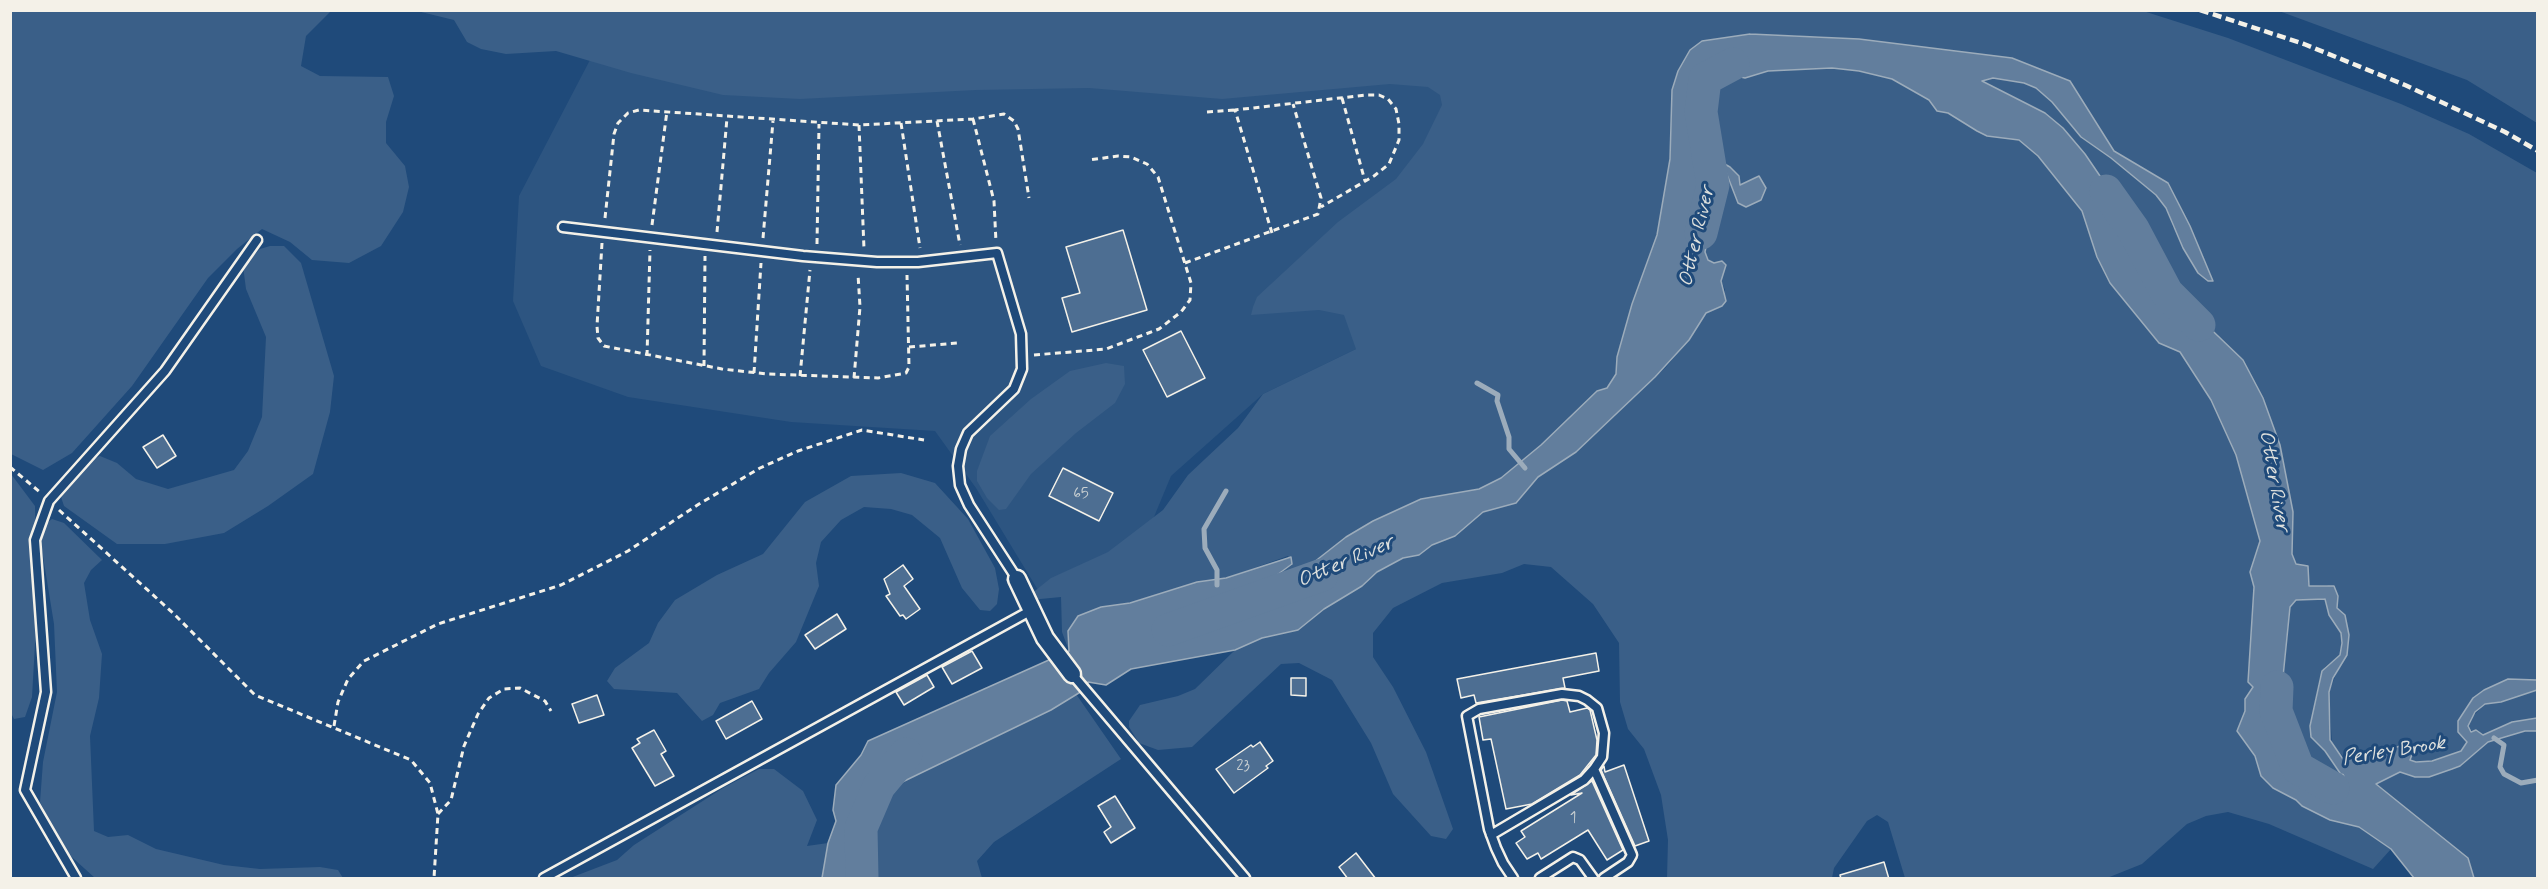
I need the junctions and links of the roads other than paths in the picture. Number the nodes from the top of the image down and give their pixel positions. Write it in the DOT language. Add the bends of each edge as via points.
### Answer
graph roads {
  1 [pos="563,227"];
  2 [pos="257,240"];
  3 [pos="1017,579"];
  4 [pos="1030,611"];
  5 [pos="1072,674"];
  6 [pos="1594,769"];
  7 [pos="1491,835"];
  8 [pos="76,879"];
  9 [pos="544,879"];
  10 [pos="1245,879"];
  11 [pos="1513,879"];
  12 [pos="1540,879"];
  13 [pos="1593,879"];
  14 [pos="1604,879"];
  1 -- 3 [label="lane" via="861,260 922,262 997,253 1021,334 1023,369 1014,390 968,433 958,466 960,485 969,505"];
  2 -- 8 [label="lane" via="165,371 49,501 35,540 46,692 25,790"];
  3 -- 4 [label="street"];
  4 -- 5 [label="street"];
  4 -- 9 [label="lane"];
  5 -- 10 [label="lane"];
  6 -- 7 [label="lane" via="1584,780"];
  6 -- 7 [label="lane" via="1605,744 1603,725 1597,708 1579,696 1562,694 1472,712 1467,723"];
  6 -- 14 [label="lane" via="1632,855"];
  7 -- 11 [label="lane"];
  12 -- 13 [label="lane" via="1574,857"];
}
